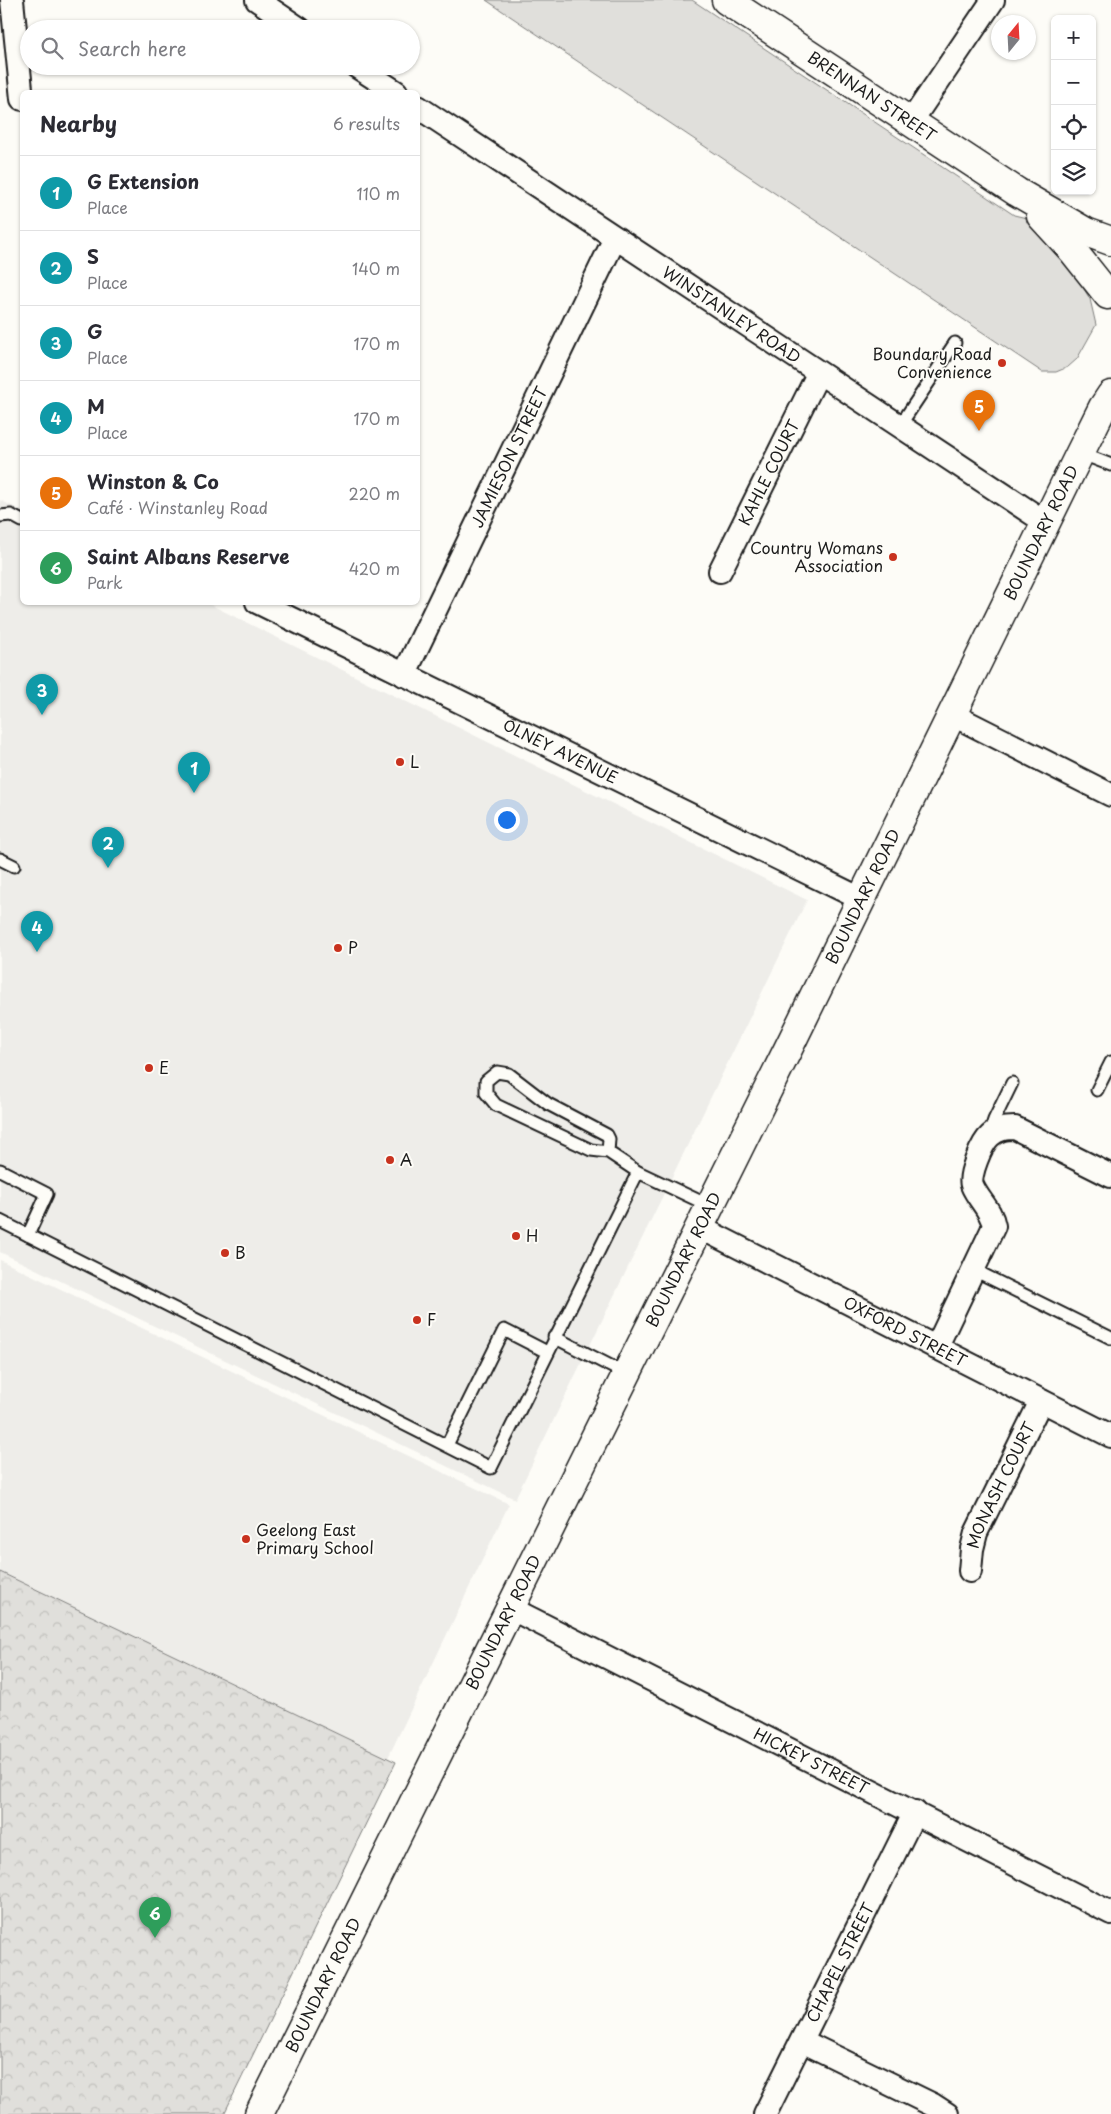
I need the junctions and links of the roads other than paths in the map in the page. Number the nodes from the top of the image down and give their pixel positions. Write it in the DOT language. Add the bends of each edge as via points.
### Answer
graph roads {
  1 [pos="12,0"];
  2 [pos="257,0"];
  3 [pos="726,0"];
  4 [pos="992,0"];
  5 [pos="287,20"];
  6 [pos="363,75"];
  7 [pos="372,86"];
  8 [pos="21,90"];
  9 [pos="388,90"];
  10 [pos="420,108"];
  11 [pos="910,123"];
  12 [pos="1017,192"];
  13 [pos="615,238"];
  14 [pos="1111,241"];
  15 [pos="1111,265"];
  16 [pos="1110,299"];
  17 [pos="955,343"];
  18 [pos="818,374"];
  19 [pos="1111,375"];
  20 [pos="1107,400"];
  21 [pos="898,427"];
  22 [pos="1080,453"];
  23 [pos="1111,466"];
  24 [pos="0,516"];
  25 [pos="20,520"];
  26 [pos="1045,522"];
  27 [pos="720,570"];
  28 [pos="263,605"];
  29 [pos="404,675"];
  30 [pos="953,715"];
  31 [pos="1111,795"];
  32 [pos="0,859"];
  33 [pos="14,866"];
  34 [pos="862,899"];
  35 [pos="1111,1062"];
  36 [pos="1012,1083"];
  37 [pos="1097,1090"];
  38 [pos="988,1137"];
  39 [pos="608,1152"];
  40 [pos="0,1170"];
  41 [pos="638,1172"];
  42 [pos="1111,1176"];
  43 [pos="704,1217"];
  44 [pos="0,1221"];
  45 [pos="28,1235"];
  46 [pos="974,1270"];
  47 [pos="554,1337"];
  48 [pos="1111,1338"];
  49 [pos="936,1348"];
  50 [pos="547,1352"];
  51 [pos="626,1374"];
  52 [pos="1041,1401"];
  53 [pos="1109,1431"];
  54 [pos="447,1446"];
  55 [pos="970,1571"];
  56 [pos="510,1608"];
  57 [pos="915,1812"];
  58 [pos="1111,1913"];
  59 [pos="802,2041"];
  60 [pos="259,2114"];
  61 [pos="765,2114"];
  62 [pos="947,2114"];
  1 -- 8 [label="street"];
  2 -- 5 [label="street"];
  3 -- 11 [label="main road, BRENNAN STREET"];
  4 -- 11 [label="street"];
  6 -- 7 [label="street"];
  7 -- 9 [label="street"];
  10 -- 13 [label="street, WINSTANLEY ROAD"];
  11 -- 12 [label="main road, BRENNAN STREET"];
  12 -- 14 [label="main road, BRENNAN STREET" via="1086,232"];
  12 -- 16 [label="main road, BRENNAN STREET" via="1058,234"];
  13 -- 18 [label="street, WINSTANLEY ROAD"];
  13 -- 29 [label="street, JAMIESON STREET"];
  15 -- 16 [label="main road" via="1107,278"];
  17 -- 21 [label="lane"];
  18 -- 21 [label="street, WINSTANLEY ROAD"];
  18 -- 27 [label="street, KAHLE COURT"];
  19 -- 20 [label="main road, BOUNDARY ROAD"];
  20 -- 22 [label="main road, BOUNDARY ROAD"];
  21 -- 26 [label="street, WINSTANLEY ROAD"];
  22 -- 23 [label="lane"];
  22 -- 26 [label="main road, BOUNDARY ROAD"];
  24 -- 25 [label="lane" via="11,515"];
  26 -- 30 [label="main road, BOUNDARY ROAD"];
  28 -- 29 [label="street, OLNEY AVENUE"];
  29 -- 34 [label="street, OLNEY AVENUE"];
  30 -- 31 [label="street"];
  30 -- 34 [label="main road, BOUNDARY ROAD"];
  32 -- 33 [label="lane"];
  34 -- 43 [label="main road, BOUNDARY ROAD"];
  35 -- 37 [label="lane"];
  36 -- 38 [label="lane"];
  38 -- 42 [label="street" via="1002,1128 1015,1128"];
  38 -- 46 [label="street" via="970,1175 971,1184 990,1212 994,1226"];
  39 -- 39 [label="lane" via="591,1150 496,1105 486,1093 486,1081 497,1072 509,1074 548,1104 607,1135"];
  39 -- 41 [label="lane"];
  40 -- 45 [label="lane" via="47,1194"];
  41 -- 43 [label="lane"];
  41 -- 47 [label="lane"];
  43 -- 49 [label="street, OXFORD STREET"];
  43 -- 51 [label="main road, BOUNDARY ROAD"];
  44 -- 45 [label="lane"];
  45 -- 54 [label="lane"];
  46 -- 48 [label="lane"];
  46 -- 49 [label="street"];
  47 -- 50 [label="lane"];
  47 -- 51 [label="lane"];
  49 -- 52 [label="street, OXFORD STREET"];
  50 -- 54 [label="lane" via="504,1330"];
  50 -- 54 [label="lane" via="492,1468"];
  51 -- 56 [label="main road, BOUNDARY ROAD"];
  52 -- 53 [label="street, OXFORD STREET"];
  52 -- 55 [label="street, MONASH COURT" via="976,1533"];
  56 -- 57 [label="street, HICKEY STREET"];
  56 -- 60 [label="main road, BOUNDARY ROAD"];
  57 -- 58 [label="street, HICKEY STREET"];
  57 -- 59 [label="street, CHAPEL STREET"];
  59 -- 61 [label="street, CHAPEL STREET"];
  59 -- 62 [label="street" via="933,2104"];
}
